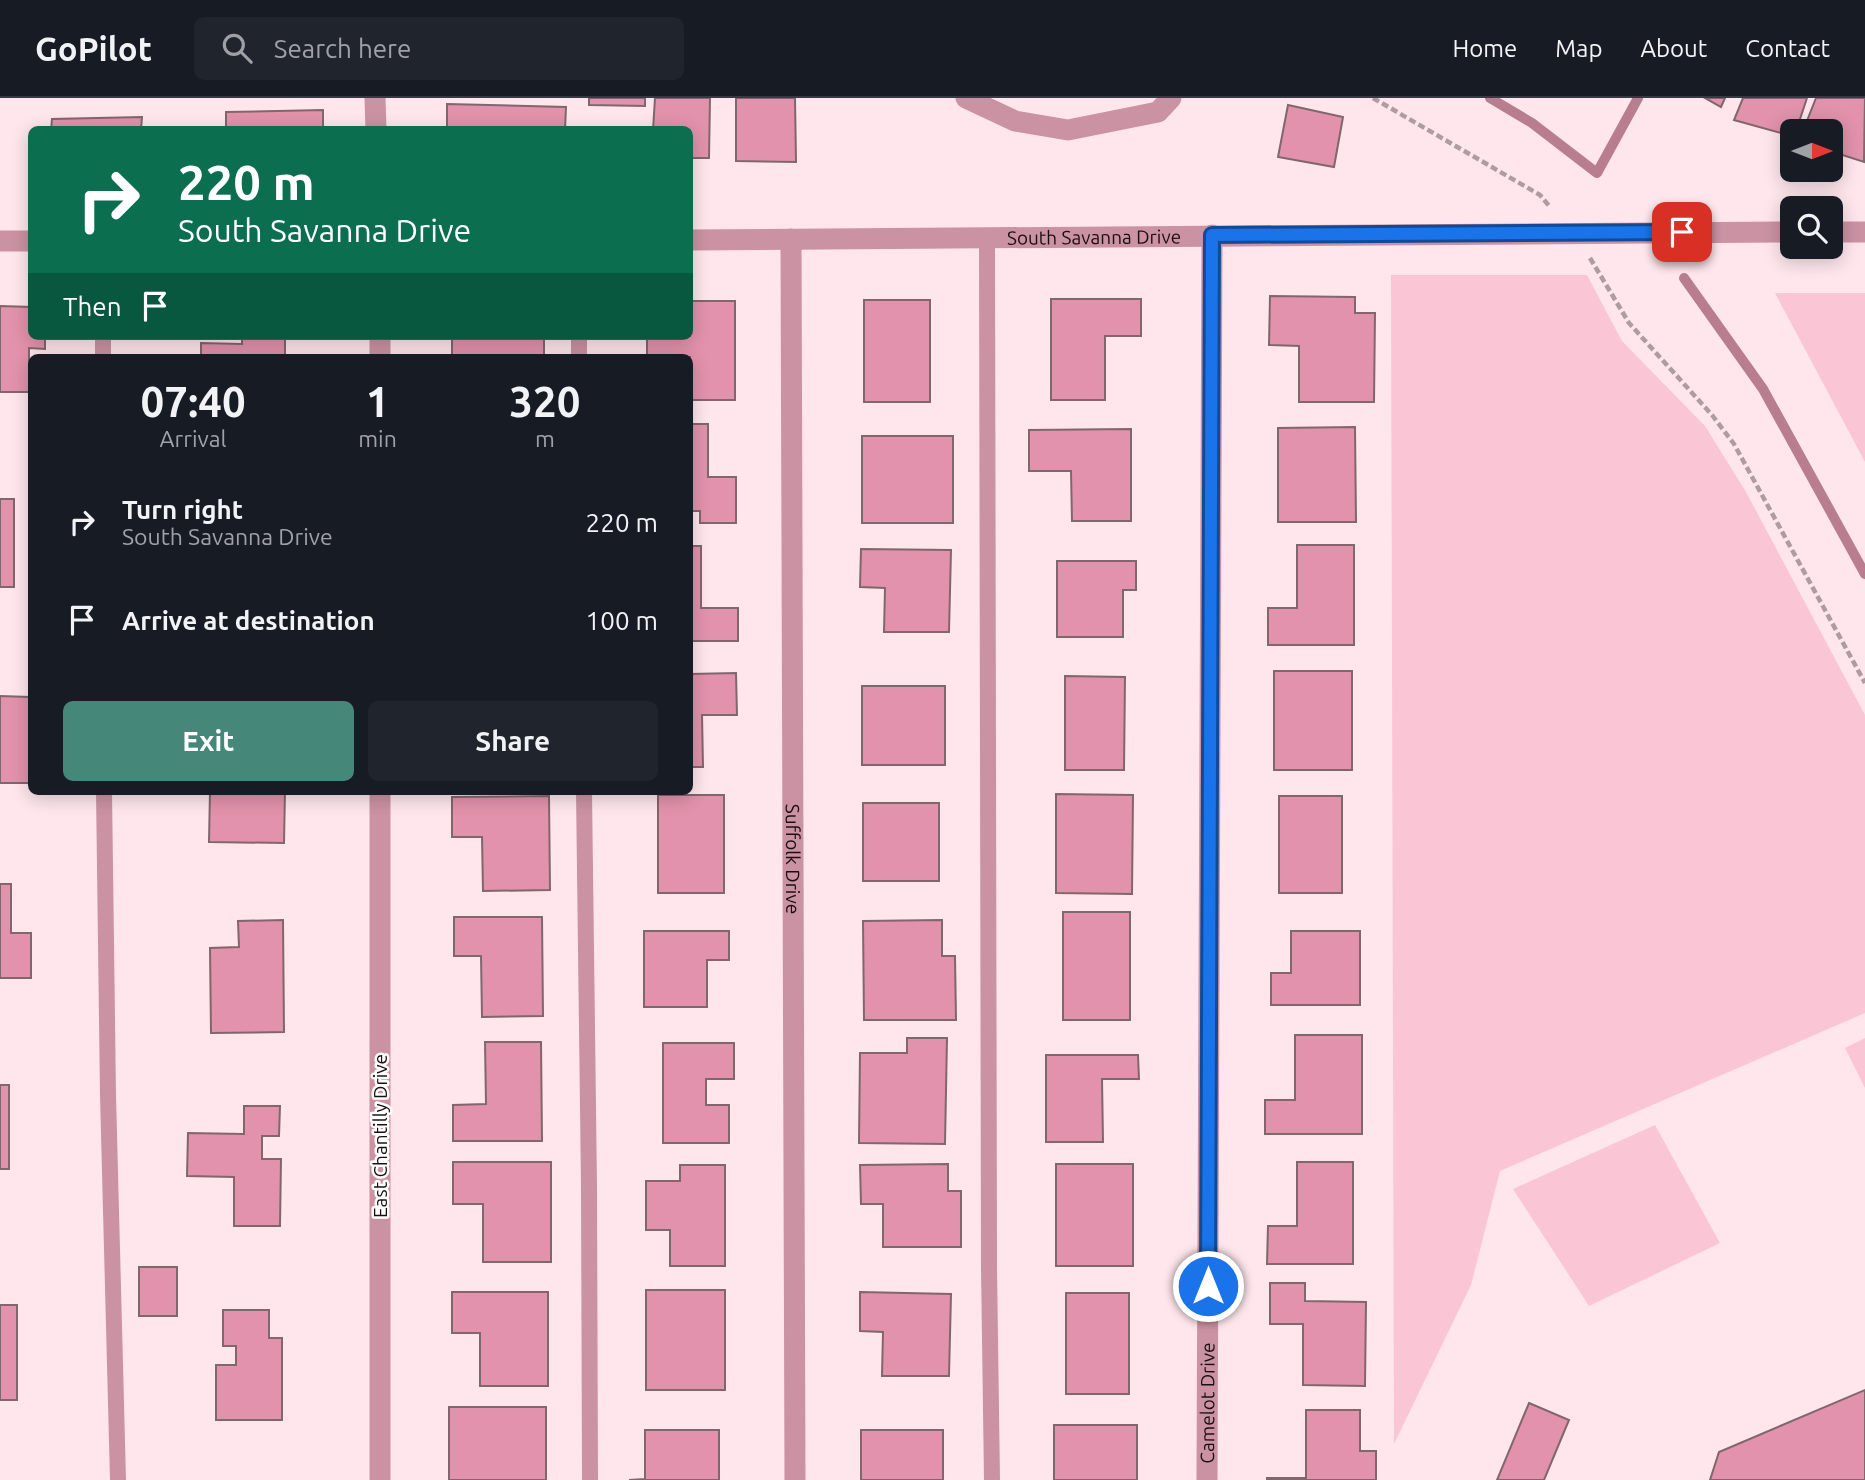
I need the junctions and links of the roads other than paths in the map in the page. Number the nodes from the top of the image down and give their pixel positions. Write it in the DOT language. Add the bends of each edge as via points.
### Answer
graph roads {
  1 [pos="375,98"];
  2 [pos="966,98"];
  3 [pos="1171,98"];
  4 [pos="376,126"];
  5 [pos="1780,232"];
  6 [pos="1843,232"];
  7 [pos="1865,232"];
  8 [pos="1212,235"];
  9 [pos="987,236"];
  10 [pos="791,239"];
  11 [pos="693,240"];
  12 [pos="0,241"];
  13 [pos="28,241"];
  14 [pos="104,795"];
  15 [pos="380,795"];
  16 [pos="584,795"];
  17 [pos="118,1480"];
  18 [pos="380,1480"];
  19 [pos="590,1480"];
  20 [pos="795,1480"];
  21 [pos="992,1480"];
  22 [pos="1207,1480"];
  1 -- 4 [label="street"];
  2 -- 3 [label="street" via="1014,121 1068,130 1158,112"];
  5 -- 8 [label="street, South Savanna Drive"];
  6 -- 7 [label="street"];
  8 -- 9 [label="street, South Savanna Drive"];
  8 -- 22 [label="street, Camelot Drive"];
  9 -- 10 [label="street, South Savanna Drive"];
  9 -- 21 [label="lane"];
  10 -- 11 [label="street, South Savanna Drive"];
  10 -- 20 [label="street, Suffolk Drive"];
  12 -- 13 [label="street"];
  14 -- 17 [label="lane"];
  15 -- 18 [label="street, East Chantilly Drive"];
  16 -- 19 [label="lane"];
}
